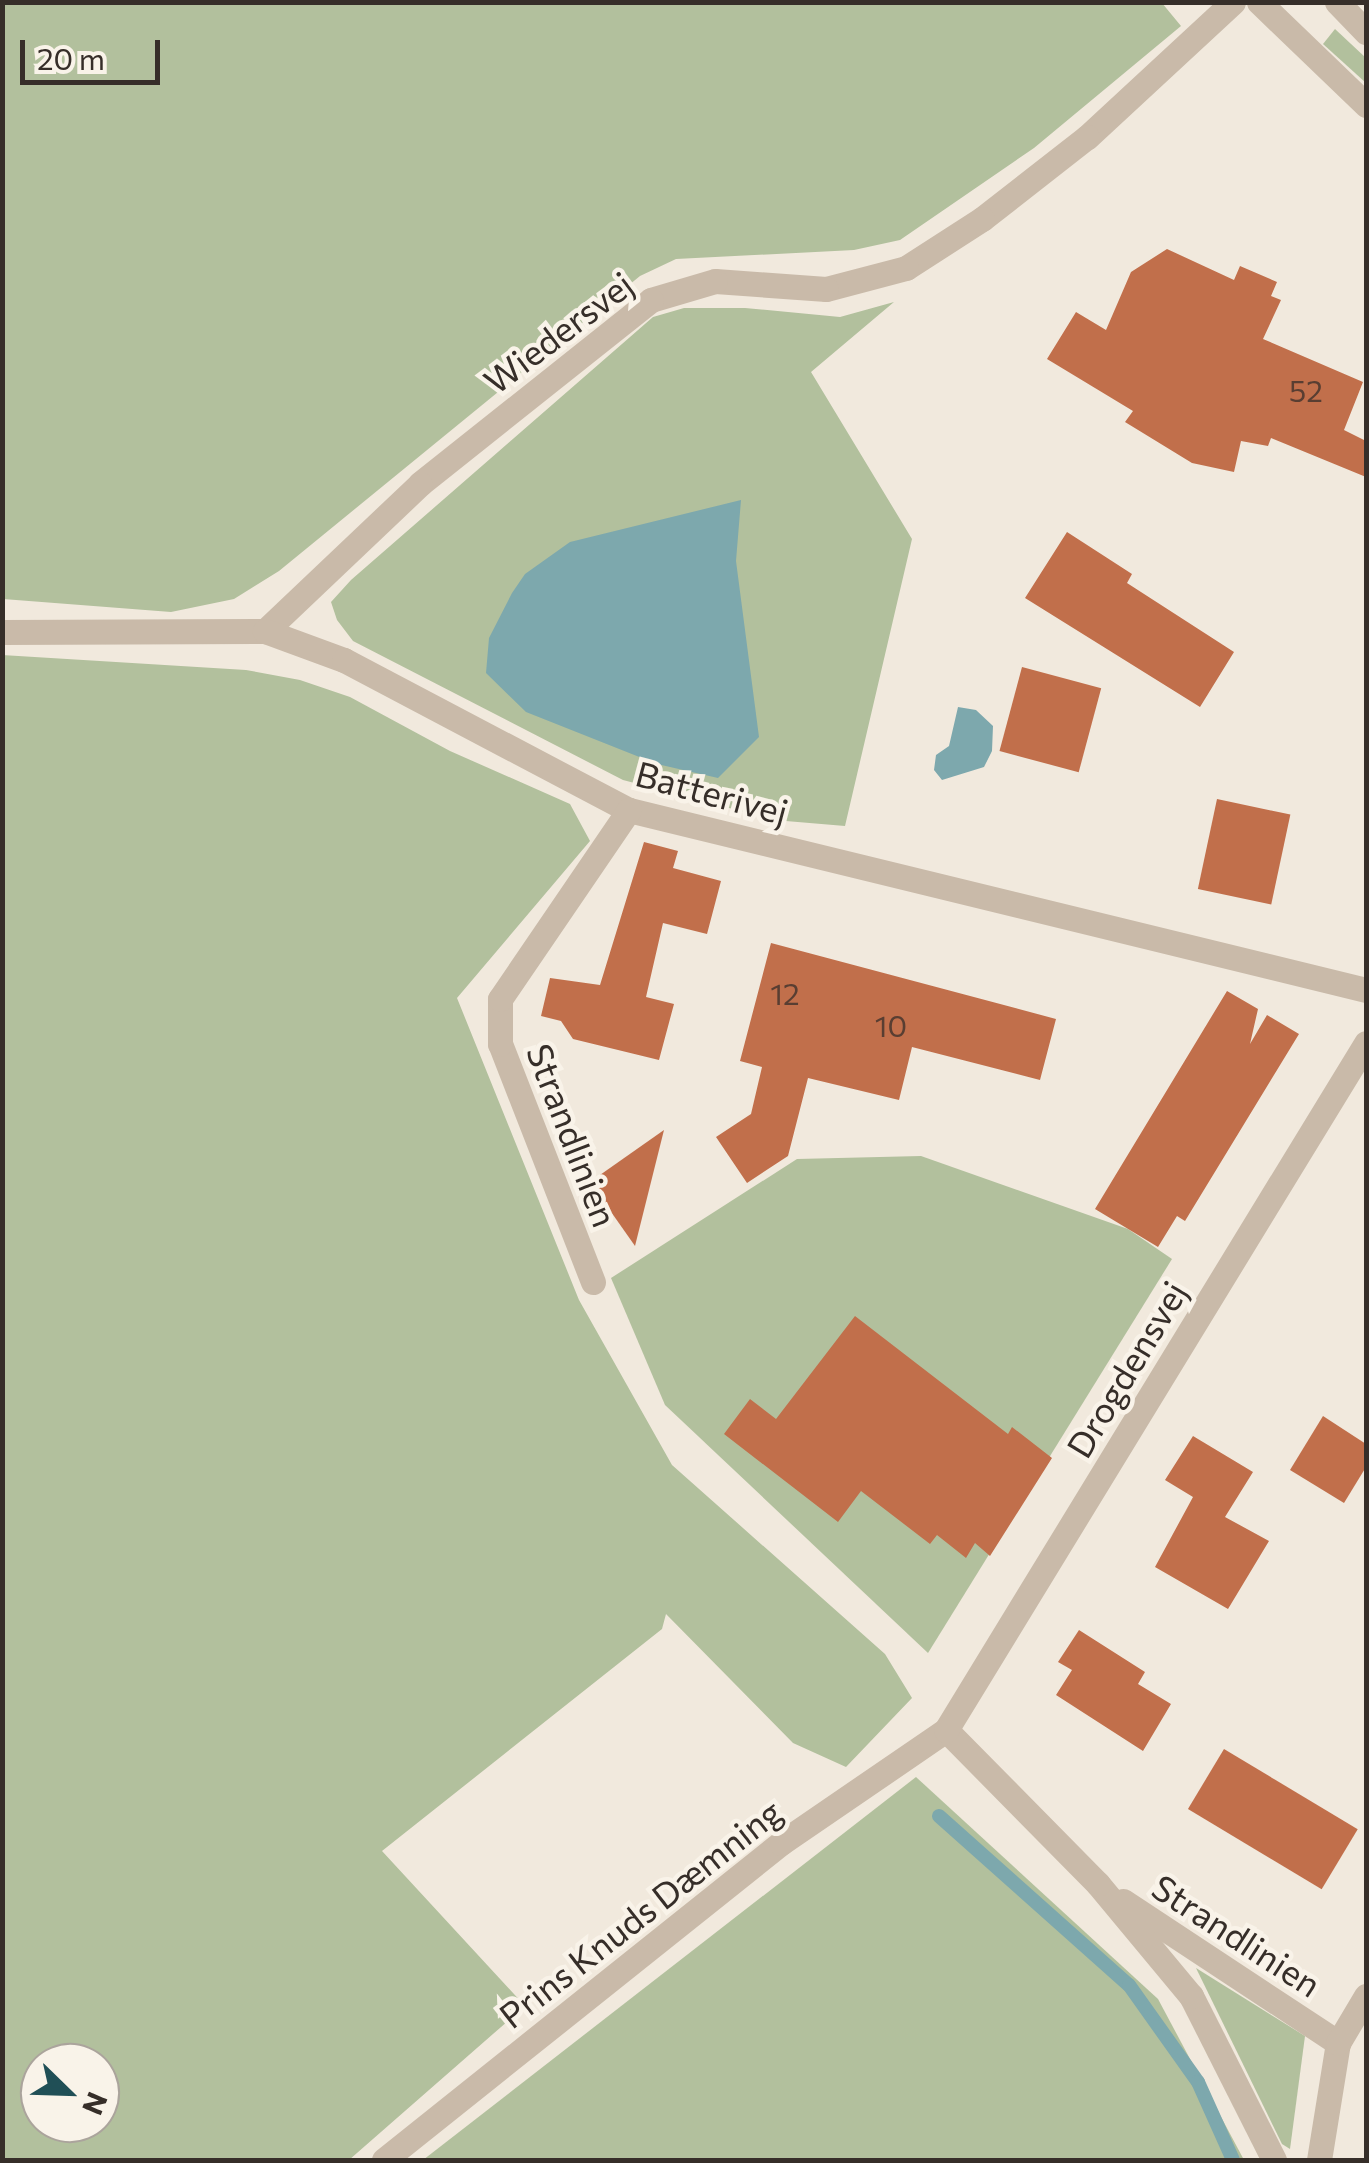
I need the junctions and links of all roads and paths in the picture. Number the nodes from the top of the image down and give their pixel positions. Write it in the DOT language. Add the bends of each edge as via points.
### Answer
graph roads {
  1 [pos="1233,2"];
  2 [pos="1259,2"];
  3 [pos="1337,2"];
  4 [pos="1366,32"];
  5 [pos="1366,104"];
  6 [pos="265,631"];
  7 [pos="2,632"];
  8 [pos="629,810"];
  9 [pos="1366,990"];
  10 [pos="1366,1044"];
  11 [pos="593,1282"];
  12 [pos="946,1730"];
  13 [pos="1098,1884"];
  14 [pos="1366,1996"];
  15 [pos="1338,2043"];
  16 [pos="384,2160"];
  17 [pos="1274,2160"];
  18 [pos="1319,2160"];
  1 -- 6 [label="street, Wiedersvej" via="1087,137 906,268 826,289 715,281 652,300 420,484"];
  2 -- 5 [label="street"];
  3 -- 4 [label="street"];
  6 -- 7 [label="street, Batterivej"];
  6 -- 8 [label="street, Batterivej" via="344,660"];
  8 -- 9 [label="street, Batterivej"];
  8 -- 11 [label="street, Strandlinien" via="500,999 500,1044"];
  10 -- 12 [label="street, Drogdensvej"];
  12 -- 13 [label="street, Strandlinien"];
  12 -- 16 [label="street, Prins Knuds Dæmning" via="781,1843"];
  13 -- 15 [label="street, Strandlinien"];
  13 -- 17 [label="street, Strandlinien" via="1191,1996"];
  14 -- 15 [label="street"];
  15 -- 18 [label="street"];
}
